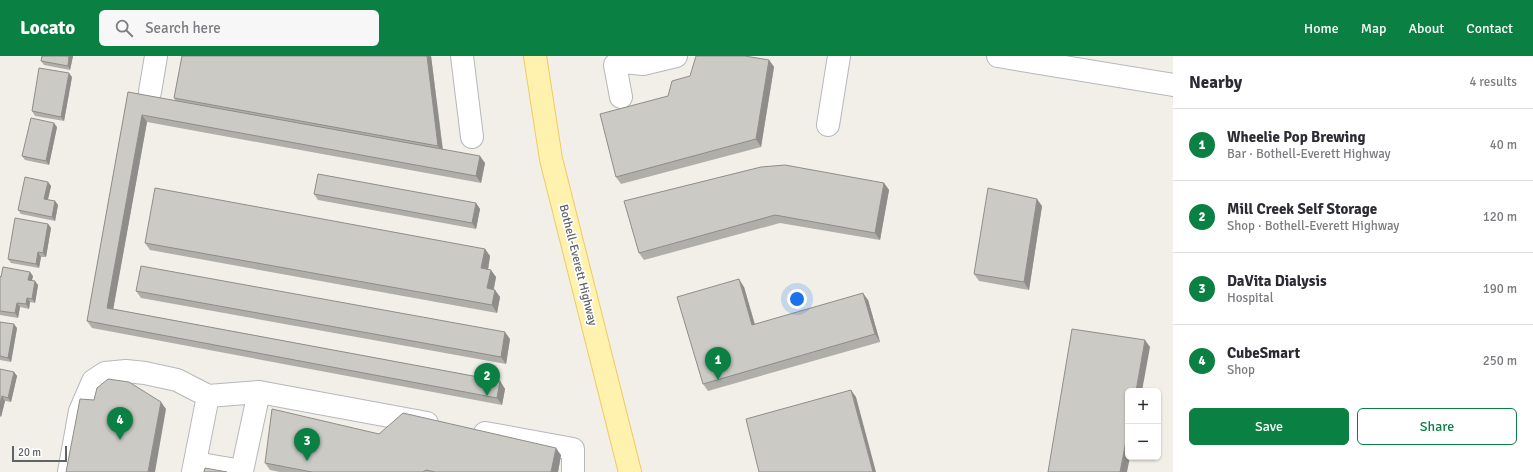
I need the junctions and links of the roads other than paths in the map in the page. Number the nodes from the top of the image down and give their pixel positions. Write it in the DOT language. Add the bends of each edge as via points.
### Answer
graph roads {
  1 [pos="156,56"];
  2 [pos="462,56"];
  3 [pos="535,56"];
  4 [pos="676,56"];
  5 [pos="839,56"];
  6 [pos="998,56"];
  7 [pos="1173,85"];
  8 [pos="150,92"];
  9 [pos="621,97"];
  10 [pos="828,125"];
  11 [pos="472,136"];
  12 [pos="258,392"];
  13 [pos="208,396"];
  14 [pos="194,467"];
  15 [pos="69,472"];
  16 [pos="573,472"];
  17 [pos="630,472"];
  1 -- 8 [label="street"];
  2 -- 11 [label="street"];
  3 -- 17 [label="main road, Bothell-Everett Highway" via="551,159"];
  4 -- 9 [label="street" via="643,64 624,62 615,65"];
  5 -- 10 [label="street"];
  6 -- 7 [label="street"];
  12 -- 13 [label="street"];
  12 -- 14 [label="street" via="242,472"];
  12 -- 16 [label="street" via="573,449"];
  13 -- 14 [label="street"];
  13 -- 15 [label="street" via="177,380 126,371 105,373 94,381 80,411"];
}
